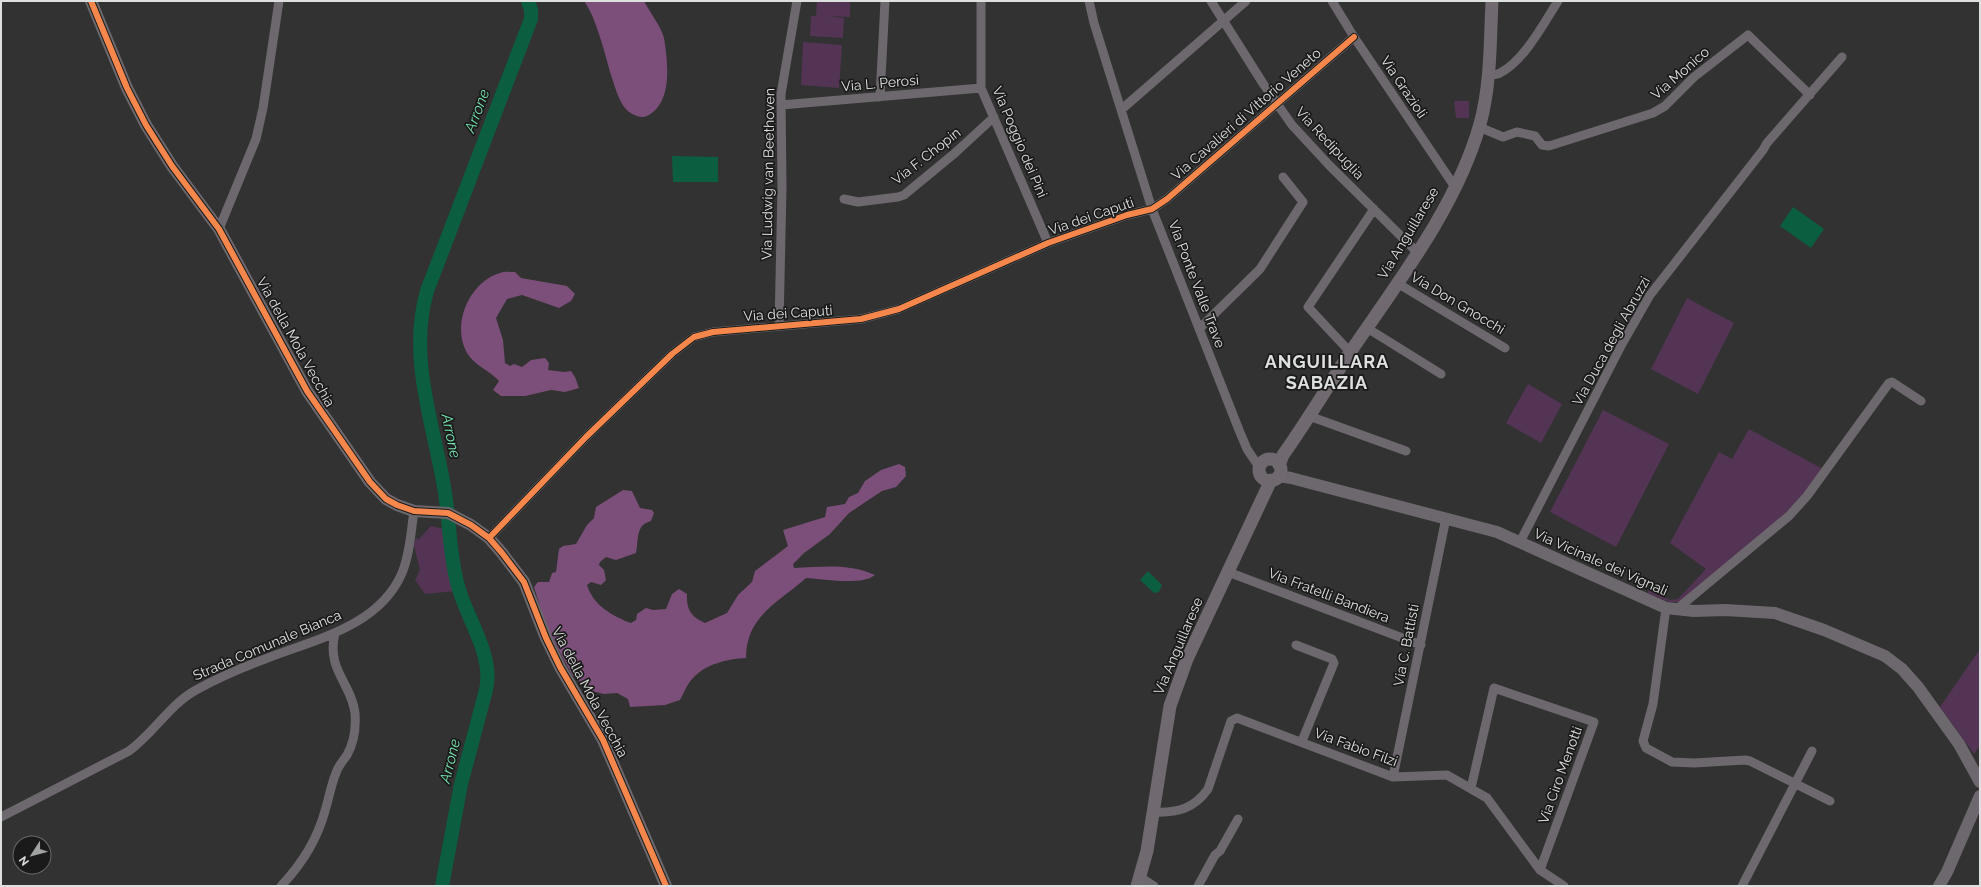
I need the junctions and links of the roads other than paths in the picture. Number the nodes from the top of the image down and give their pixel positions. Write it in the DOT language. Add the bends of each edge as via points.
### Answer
graph roads {
  1 [pos="91,1"];
  2 [pos="278,1"];
  3 [pos="798,1"];
  4 [pos="885,1"];
  5 [pos="981,1"];
  6 [pos="1089,1"];
  7 [pos="1211,1"];
  8 [pos="1246,1"];
  9 [pos="1332,1"];
  10 [pos="1492,1"];
  11 [pos="1558,1"];
  12 [pos="1223,21"];
  13 [pos="1354,37"];
  14 [pos="1842,58"];
  15 [pos="1488,75"];
  16 [pos="981,88"];
  17 [pos="1810,95"];
  18 [pos="880,98"];
  19 [pos="1276,102"];
  20 [pos="781,105"];
  21 [pos="1122,110"];
  22 [pos="994,117"];
  23 [pos="1479,127"];
  24 [pos="1283,177"];
  25 [pos="1455,187"];
  26 [pos="844,199"];
  27 [pos="1152,208"];
  28 [pos="1374,209"];
  29 [pos="219,229"];
  30 [pos="1048,243"];
  31 [pos="1417,252"];
  32 [pos="1397,283"];
  33 [pos="779,325"];
  34 [pos="1367,328"];
  35 [pos="1200,329"];
  36 [pos="1504,348"];
  37 [pos="1350,352"];
  38 [pos="1441,374"];
  39 [pos="1921,401"];
  40 [pos="1309,416"];
  41 [pos="1406,451"];
  42 [pos="1270,467"];
  43 [pos="414,511"];
  44 [pos="1446,518"];
  45 [pos="488,538"];
  46 [pos="1520,542"];
  47 [pos="1228,572"];
  48 [pos="1671,608"];
  49 [pos="335,633"];
  50 [pos="1296,644"];
  51 [pos="1421,645"];
  52 [pos="1302,741"];
  53 [pos="1812,751"];
  54 [pos="1393,777"];
  55 [pos="1980,782"];
  56 [pos="1796,783"];
  57 [pos="1471,788"];
  58 [pos="1980,796"];
  59 [pos="1830,801"];
  60 [pos="1154,812"];
  61 [pos="1,817"];
  62 [pos="1238,819"];
  63 [pos="1540,870"];
  64 [pos="1139,882"];
  65 [pos="281,886"];
  66 [pos="666,886"];
  67 [pos="1154,886"];
  68 [pos="1198,886"];
  69 [pos="1564,886"];
  70 [pos="1742,886"];
  71 [pos="1939,886"];
  1 -- 29 [label="street, Via della Mola Vecchia" via="127,88 146,126"];
  2 -- 29 [label="street" via="256,140"];
  3 -- 20 [label="street, Via Ludwig van Beethoven"];
  4 -- 18 [label="street"];
  5 -- 16 [label="street, Via Poggio dei Pini"];
  6 -- 21 [label="street, Via Ponte Valle Trave"];
  7 -- 12 [label="street, Via Redipuglia"];
  8 -- 12 [label="street"];
  9 -- 13 [label="street, Via Grazioli"];
  10 -- 15 [label="main road, Via Anguillarese"];
  11 -- 15 [label="street" via="1527,48 1510,66 1499,74"];
  12 -- 19 [label="street, Via Redipuglia"];
  12 -- 21 [label="street"];
  13 -- 19 [label="street, Via Cavalieri di Vittorio Veneto"];
  13 -- 25 [label="street, Via Grazioli"];
  14 -- 17 [label="street, Via Duca degli Abruzzi"];
  15 -- 23 [label="main road, Via Anguillarese"];
  16 -- 18 [label="street, Via L. Perosi"];
  16 -- 22 [label="street, Via Poggio dei Pini"];
  17 -- 23 [label="street, Via Monico" via="1748,35 1694,77 1665,106 1653,113 1549,146 1542,145 1535,136 1517,132 1503,137"];
  17 -- 46 [label="street, Via Duca degli Abruzzi" via="1767,143 1650,295"];
  18 -- 20 [label="street, Via L. Perosi"];
  19 -- 27 [label="street, Via Cavalieri di Vittorio Veneto" via="1167,199"];
  19 -- 28 [label="street, Via Redipuglia" via="1292,125"];
  20 -- 33 [label="street, Via Ludwig van Beethoven"];
  21 -- 27 [label="street, Via Ponte Valle Trave"];
  22 -- 26 [label="street, Via F. Chopin" via="956,153 904,195 858,202"];
  22 -- 30 [label="street, Via Poggio dei Pini"];
  23 -- 25 [label="main road, Via Anguillarese"];
  24 -- 35 [label="street" via="1304,202 1260,269"];
  25 -- 31 [label="main road, Via Anguillarese"];
  27 -- 30 [label="street, Via dei Caputi"];
  27 -- 35 [label="street, Via Ponte Valle Trave"];
  28 -- 31 [label="street, Via Redipuglia"];
  28 -- 37 [label="street" via="1308,307"];
  29 -- 43 [label="street, Via della Mola Vecchia" via="307,391 325,419 377,491 397,505"];
  30 -- 33 [label="street, Via dei Caputi" via="899,309 861,319"];
  31 -- 32 [label="main road, Via Anguillarese"];
  32 -- 34 [label="main road, Via Anguillarese"];
  32 -- 36 [label="street, Via Don Gnocchi"];
  33 -- 45 [label="street, Via dei Caputi" via="713,332 694,337 672,354 586,437"];
  34 -- 37 [label="main road, Via Anguillarese"];
  34 -- 38 [label="street"];
  35 -- 42 [label="street, Via Ponte Valle Trave" via="1239,430"];
  37 -- 40 [label="main road, Via Anguillarese"];
  39 -- 48 [label="street" via="1892,382 1889,383 1789,516"];
  40 -- 41 [label="street"];
  40 -- 42 [label="main road, Via Anguillarese"];
  42 -- 44 [label="street, Via Vicinale dei Vignali" via="1291,478"];
  42 -- 47 [label="main road, Via Anguillarese" via="1263,498"];
  43 -- 45 [label="street, Via della Mola Vecchia" via="448,513 471,525"];
  43 -- 49 [label="street, Strada Comunale Bianca" via="404,566 394,587 369,612"];
  44 -- 46 [label="street, Via Vicinale dei Vignali" via="1497,532"];
  44 -- 51 [label="street, Via C. Battisti"];
  45 -- 66 [label="street, Via della Mola Vecchia" via="524,582 549,644 603,740"];
  46 -- 48 [label="street, Via Vicinale dei Vignali"];
  47 -- 51 [label="street, Via Fratelli Bandiera"];
  47 -- 60 [label="main road, Via Anguillarese" via="1187,659 1170,706"];
  48 -- 55 [label="street, Via Vicinale dei Vignali" via="1775,613 1830,632 1885,656 1902,669 1918,687 1959,744"];
  48 -- 56 [label="street" via="1644,741 1646,748 1672,762 1745,760"];
  49 -- 61 [label="street, Strada Comunale Bianca" via="253,663 192,693 172,708 129,751"];
  49 -- 65 [label="street" via="333,655 341,681 353,706 353,738 335,774 323,820 311,848"];
  50 -- 52 [label="street" via="1332,659 1334,663"];
  51 -- 54 [label="street, Via C. Battisti"];
  52 -- 54 [label="street, Via Fabio Filzi"];
  52 -- 60 [label="street, Via Fabio Filzi" via="1234,719 1231,721 1208,789 1202,798 1183,810"];
  53 -- 56 [label="street"];
  54 -- 57 [label="street, Via Fabio Filzi" via="1447,775"];
  56 -- 59 [label="street"];
  56 -- 70 [label="street"];
  57 -- 63 [label="street, Via Fabio Filzi" via="1487,798 1498,810"];
  57 -- 63 [label="street, Via Ciro Menotti" via="1493,689 1594,722"];
  58 -- 71 [label="street"];
  60 -- 64 [label="main road, Via Anguillarese"];
  62 -- 68 [label="street" via="1220,851 1214,855"];
  63 -- 69 [label="street, Via Fabio Filzi"];
  64 -- 67 [label="street"];
}
